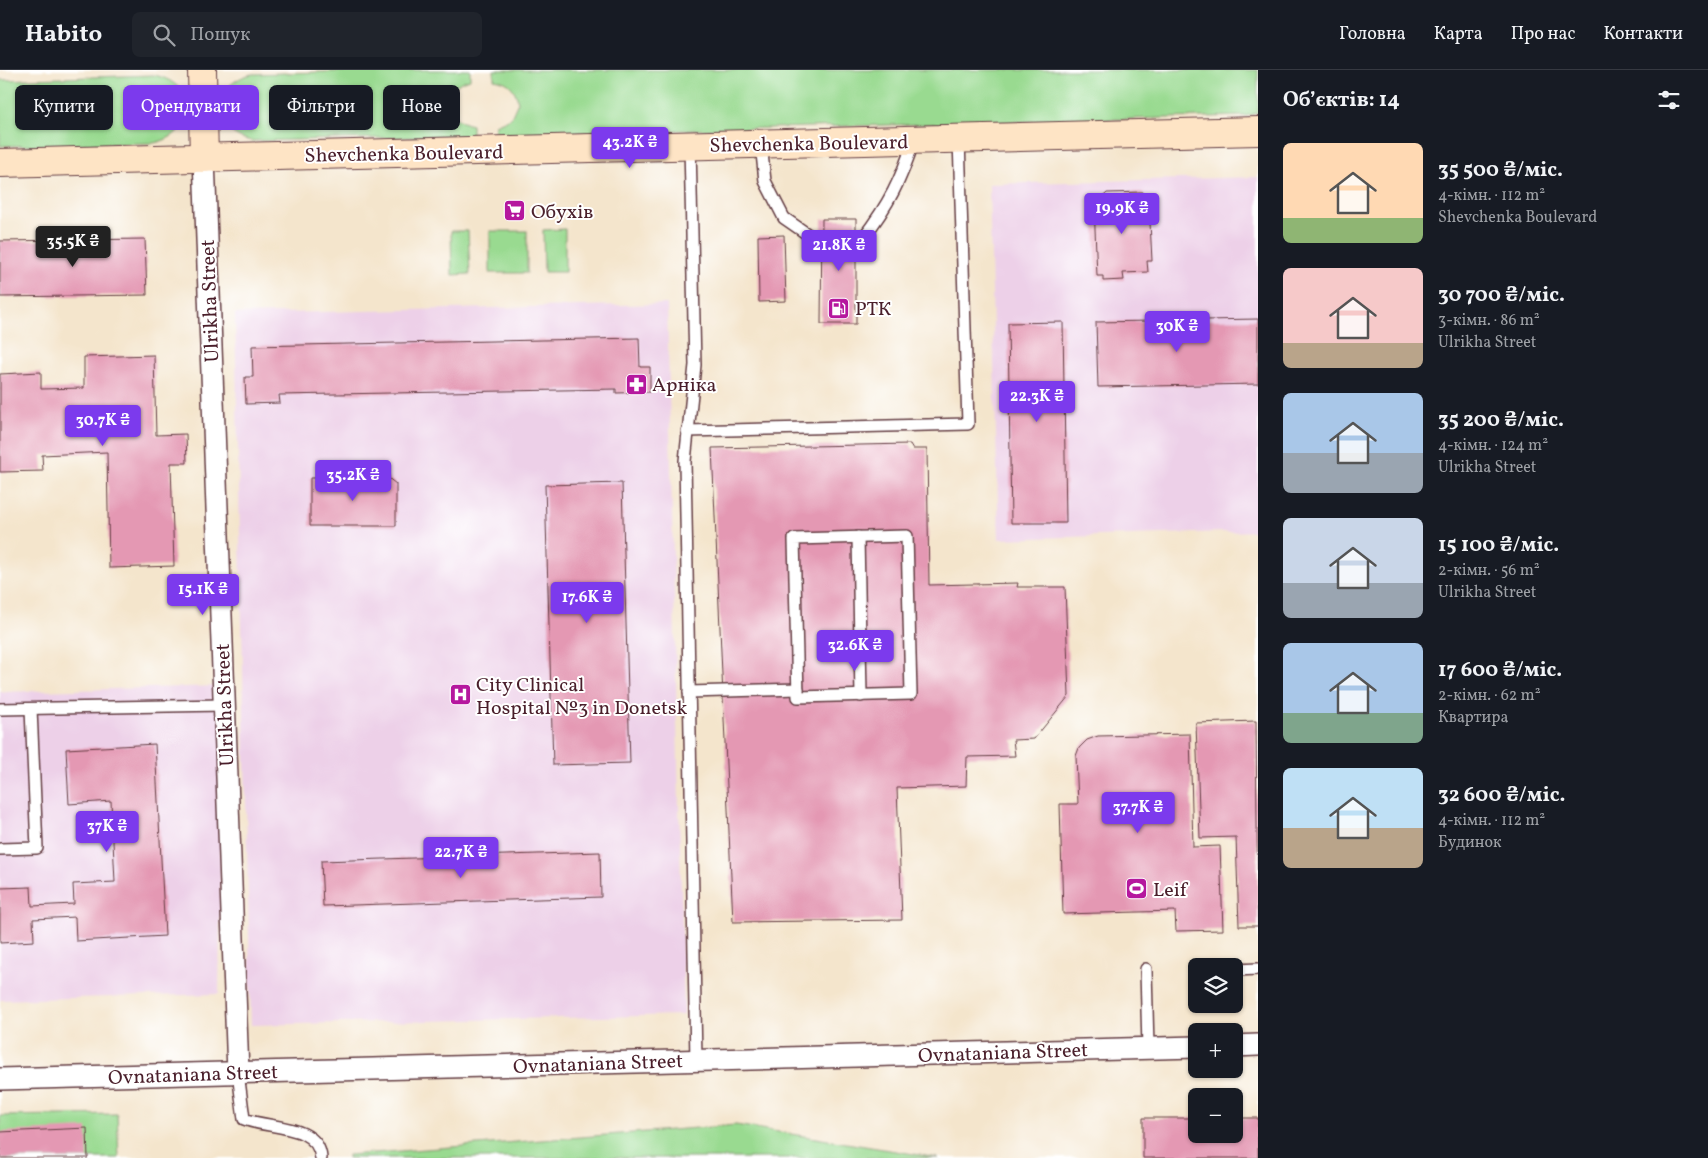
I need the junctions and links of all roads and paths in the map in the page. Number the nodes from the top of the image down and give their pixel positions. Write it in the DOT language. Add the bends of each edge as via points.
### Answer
graph roads {
  1 [pos="202,70"];
  2 [pos="1258,131"];
  3 [pos="959,139"];
  4 [pos="914,140"];
  5 [pos="761,144"];
  6 [pos="690,146"];
  7 [pos="204,158"];
  8 [pos="0,163"];
  9 [pos="686,432"];
  10 [pos="858,537"];
  11 [pos="798,689"];
  12 [pos="689,692"];
  13 [pos="861,696"];
  14 [pos="224,705"];
  15 [pos="31,709"];
  16 [pos="0,710"];
  17 [pos="0,849"];
  18 [pos="1146,969"];
  19 [pos="1243,970"];
  20 [pos="1258,970"];
  21 [pos="1258,1045"];
  22 [pos="1243,1046"];
  23 [pos="1188,1047"];
  24 [pos="1148,1048"];
  25 [pos="696,1060"];
  26 [pos="238,1073"];
  27 [pos="0,1079"];
  28 [pos="321,1158"];
  1 -- 7 [label="main road"];
  2 -- 3 [label="main road, Shevchenka Boulevard"];
  3 -- 4 [label="main road, Shevchenka Boulevard"];
  3 -- 9 [label="lane" via="968,424"];
  4 -- 5 [label="main road, Shevchenka Boulevard"];
  4 -- 5 [label="lane" via="902,178 886,208 863,238 813,238 784,218 765,181"];
  5 -- 6 [label="main road, Shevchenka Boulevard"];
  6 -- 7 [label="main road, Shevchenka Boulevard"];
  6 -- 9 [label="lane" via="695,365"];
  7 -- 8 [label="main road, Shevchenka Boulevard"];
  7 -- 14 [label="street, Ulrikha Street"];
  9 -- 12 [label="lane"];
  10 -- 11 [label="lane" via="794,538"];
  10 -- 13 [label="lane"];
  10 -- 13 [label="lane" via="907,536 911,694"];
  11 -- 12 [label="lane"];
  11 -- 13 [label="lane" via="798,697"];
  12 -- 25 [label="lane"];
  14 -- 15 [label="lane"];
  14 -- 26 [label="street, Ulrikha Street"];
  15 -- 16 [label="lane"];
  15 -- 17 [label="lane" via="37,848"];
  18 -- 24 [label="lane"];
  19 -- 20 [label="lane"];
  21 -- 22 [label="street"];
  23 -- 24 [label="street, Ovnataniana Street"];
  24 -- 25 [label="street, Ovnataniana Street"];
  25 -- 26 [label="street, Ovnataniana Street"];
  26 -- 27 [label="street, Ovnataniana Street"];
  26 -- 28 [label="lane" via="244,1119 297,1130 312,1139 320,1149"];
}
